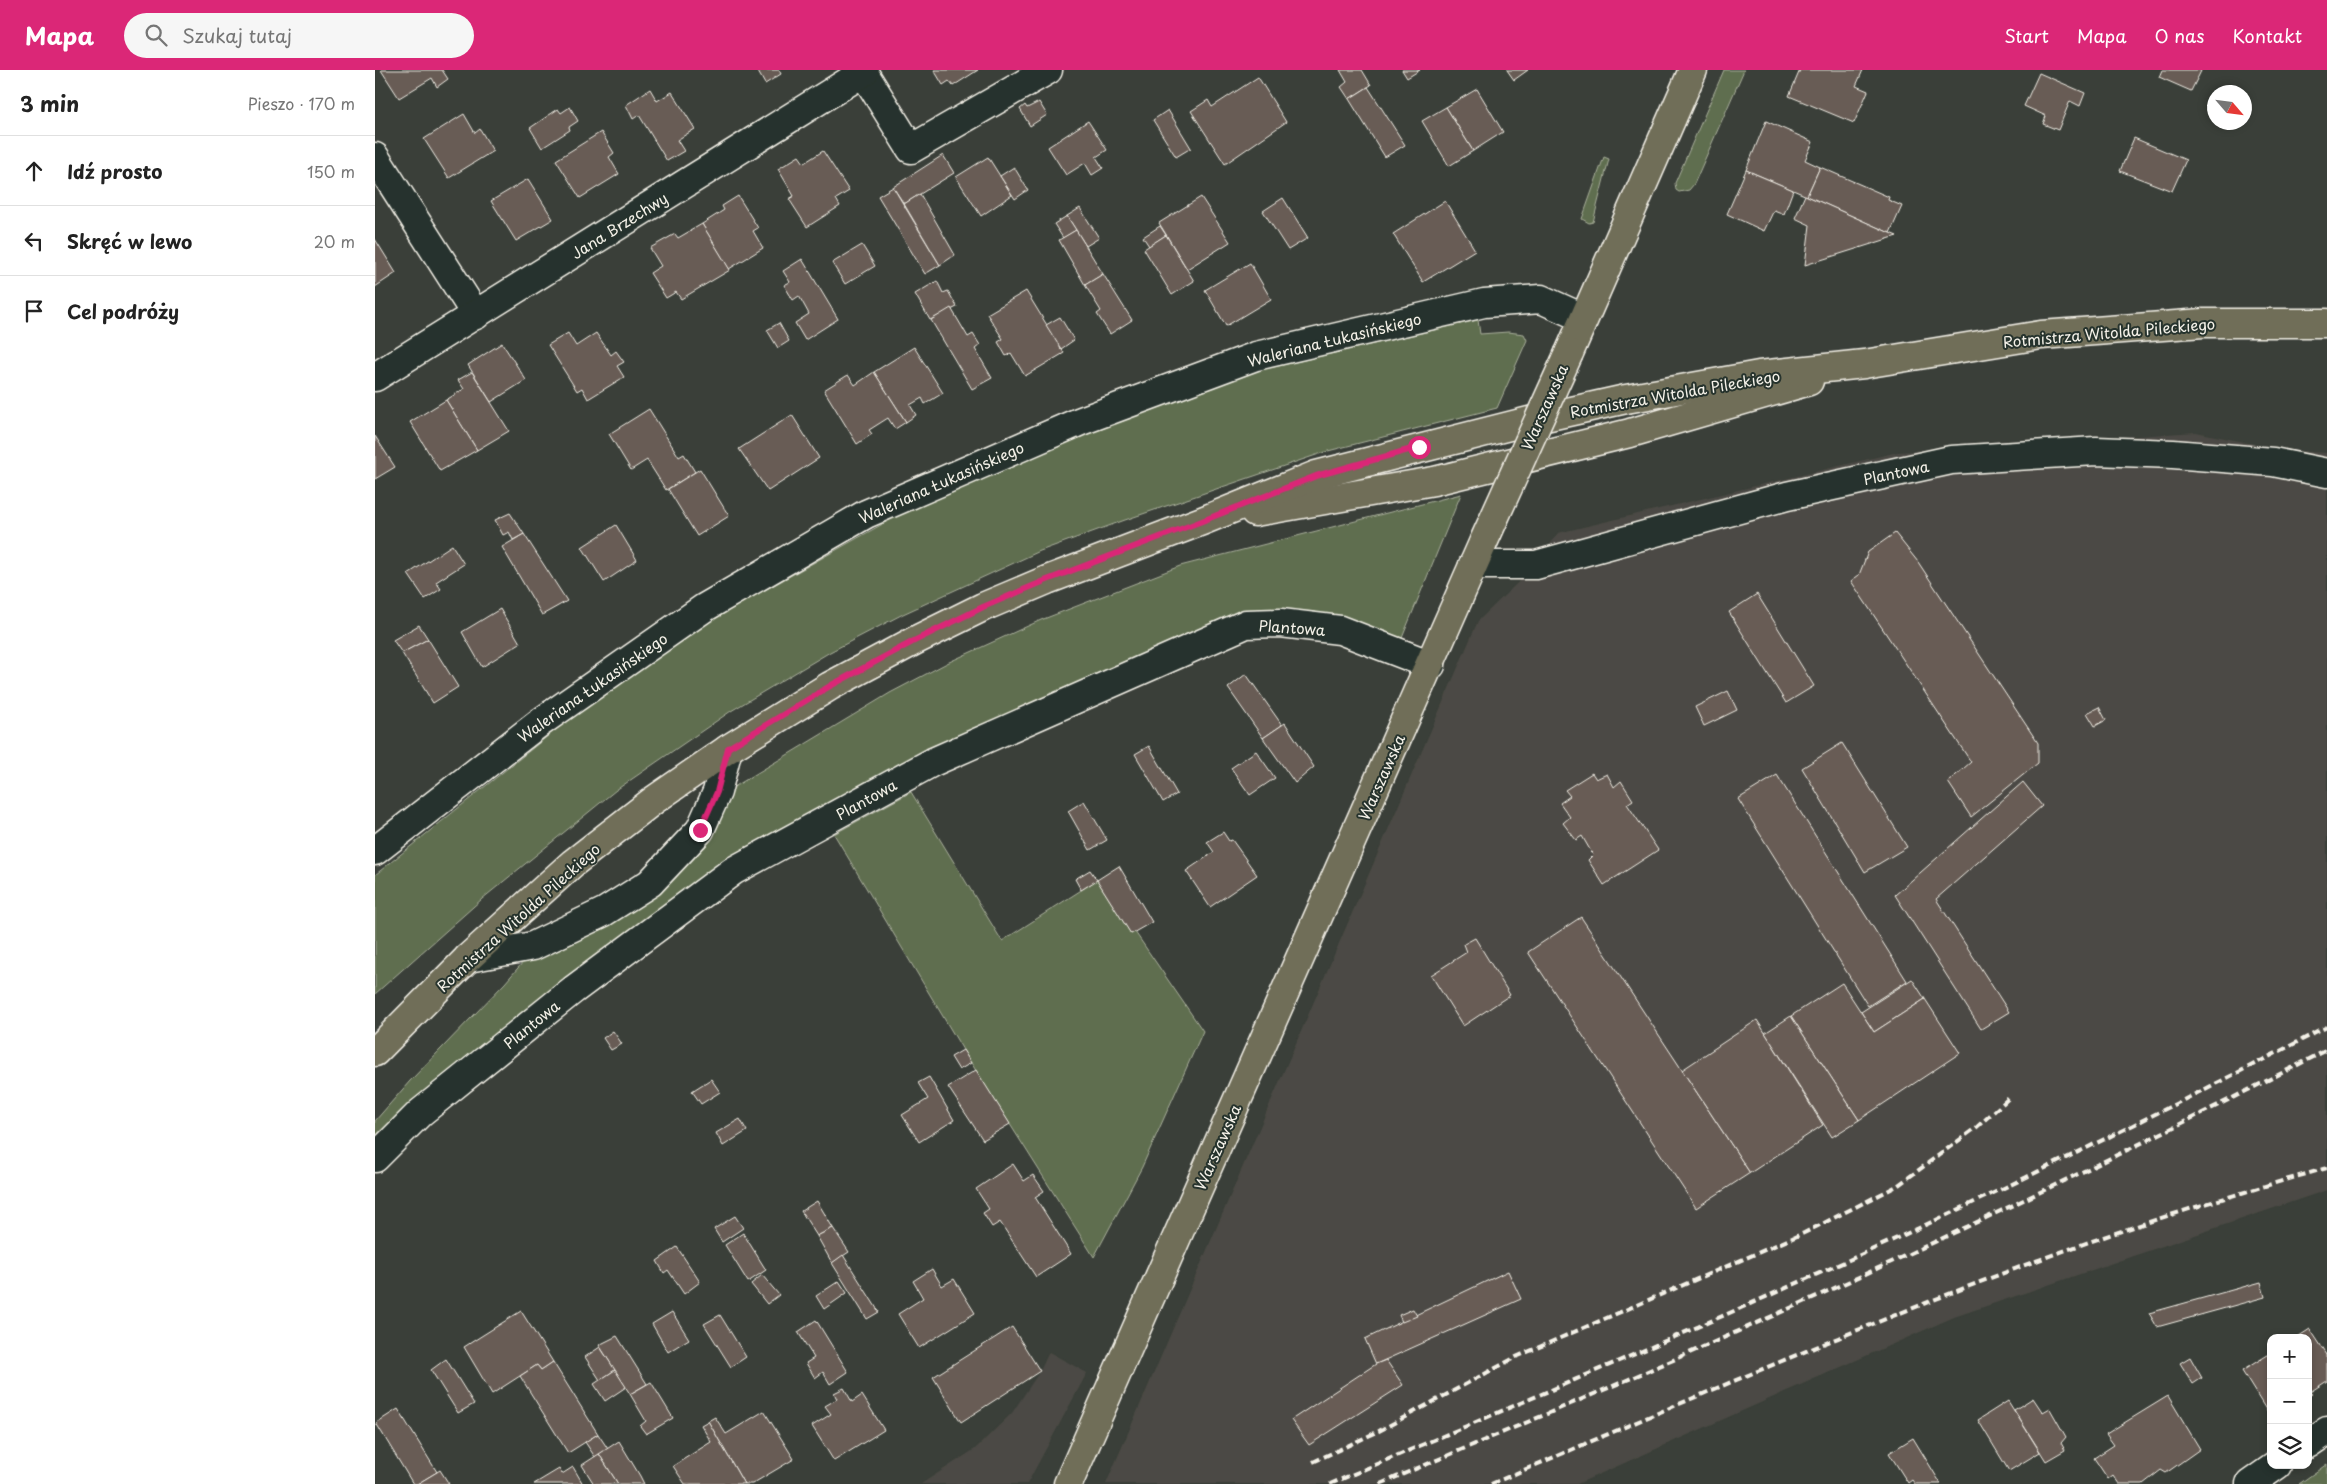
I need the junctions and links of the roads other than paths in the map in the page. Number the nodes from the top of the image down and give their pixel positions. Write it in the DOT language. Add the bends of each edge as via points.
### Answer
graph roads {
  1 [pos="1048,70"];
  2 [pos="1693,70"];
  3 [pos="863,71"];
  4 [pos="375,157"];
  5 [pos="476,315"];
  6 [pos="1583,318"];
  7 [pos="2327,323"];
  8 [pos="1864,364"];
  9 [pos="375,377"];
  10 [pos="2327,473"];
  11 [pos="1202,521"];
  12 [pos="1478,554"];
  13 [pos="1431,665"];
  14 [pos="728,748"];
  15 [pos="375,851"];
  16 [pos="468,958"];
  17 [pos="375,1052"];
  18 [pos="375,1158"];
  19 [pos="2327,1431"];
  20 [pos="2312,1441"];
  21 [pos="2271,1469"];
  22 [pos="1068,1484"];
  23 [pos="2250,1484"];
  1 -- 3 [label="street" via="911,148"];
  2 -- 6 [label="main road, Warszawska"];
  3 -- 5 [label="street, Jana Brzechwy"];
  4 -- 5 [label="street"];
  5 -- 9 [label="street, Jana Brzechwy"];
  6 -- 12 [label="main road, Warszawska, bridge"];
  6 -- 15 [label="street, Waleriana Łukasińskiego" via="1541,299 1484,303 1256,356 1081,421 866,514 704,608 538,724"];
  7 -- 8 [label="main road, Rotmistrza Witolda Pileckiego" via="2203,323 2051,334"];
  8 -- 11 [label="main road, Rotmistrza Witolda Pileckiego" via="1649,428 1434,481"];
  8 -- 11 [label="main road, Rotmistrza Witolda Pileckiego" via="1759,375 1535,419 1316,476"];
  10 -- 12 [label="street, Plantowa" via="2273,462 2096,451 1951,460 1787,496 1536,566"];
  11 -- 14 [label="main road, Rotmistrza Witolda Pileckiego" via="983,607 830,686"];
  12 -- 13 [label="main road, Warszawska"];
  13 -- 18 [label="street, Plantowa" via="1340,630 1246,624 933,762 733,871 573,990 420,1112"];
  13 -- 22 [label="main road, Warszawska"];
  14 -- 16 [label="main road, Rotmistrza Witolda Pileckiego" via="573,863"];
  14 -- 16 [label="street" via="717,792 700,830 650,883 604,912 533,946"];
  16 -- 17 [label="main road, Rotmistrza Witolda Pileckiego"];
  19 -- 20 [label="street"];
  21 -- 23 [label="street"];
}
